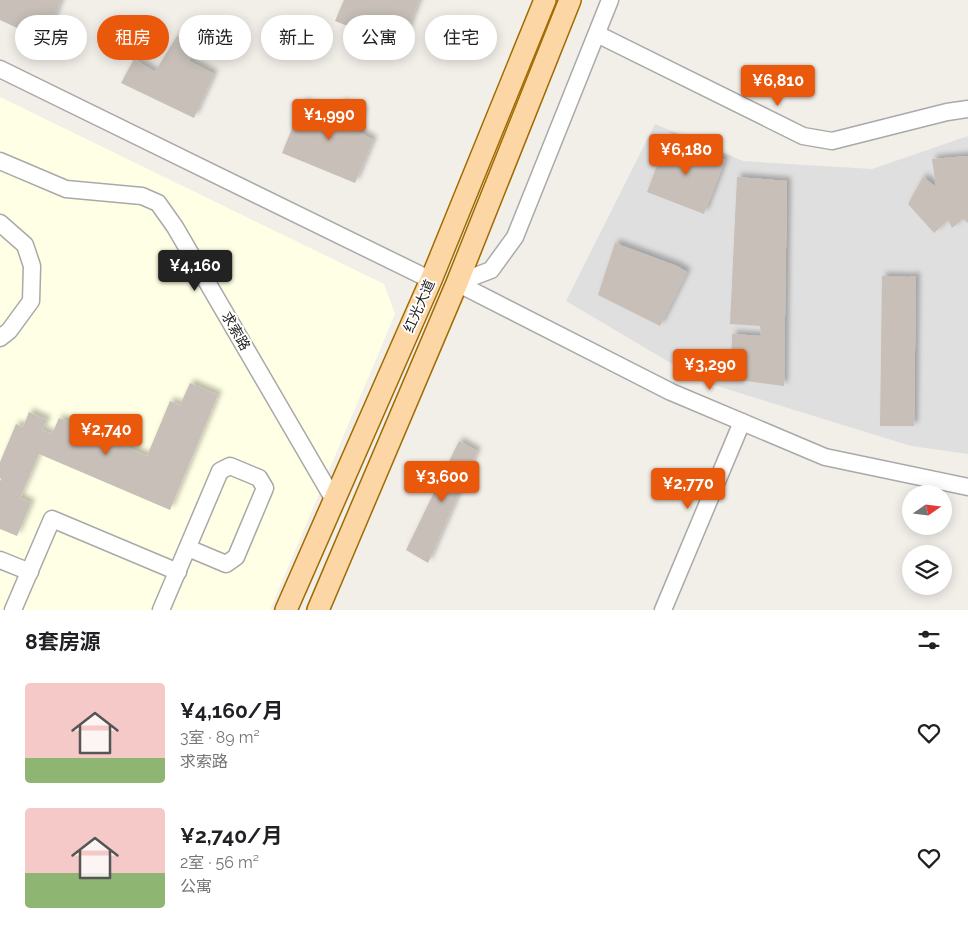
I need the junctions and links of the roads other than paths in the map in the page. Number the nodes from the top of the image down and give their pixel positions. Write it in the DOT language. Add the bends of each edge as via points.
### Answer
graph roads {
  1 [pos="528,0"];
  2 [pos="545,0"];
  3 [pos="570,0"];
  4 [pos="610,0"];
  5 [pos="533,31"];
  6 [pos="597,34"];
  7 [pos="0,69"];
  8 [pos="968,109"];
  9 [pos="0,161"];
  10 [pos="0,223"];
  11 [pos="431,280"];
  12 [pos="457,283"];
  13 [pos="0,338"];
  14 [pos="742,422"];
  15 [pos="968,487"];
  16 [pos="334,500"];
  17 [pos="188,548"];
  18 [pos="0,560"];
  19 [pos="30,572"];
  20 [pos="178,572"];
  21 [pos="13,610"];
  22 [pos="162,610"];
  23 [pos="286,610"];
  24 [pos="318,610"];
  25 [pos="663,610"];
  1 -- 5 [label="main road"];
  2 -- 5 [label="main road, 红光大道"];
  3 -- 12 [label="main road, 红光大道"];
  4 -- 6 [label="street"];
  5 -- 11 [label="main road, 红光大道"];
  6 -- 8 [label="street" via="803,136 832,141"];
  6 -- 12 [label="street" via="515,236 492,270"];
  7 -- 11 [label="street"];
  9 -- 16 [label="street, 求索路" via="66,189 142,196 158,203"];
  10 -- 13 [label="street" via="25,245 32,266 31,301"];
  11 -- 16 [label="main road, 红光大道"];
  12 -- 14 [label="street" via="672,392"];
  12 -- 24 [label="main road, 红光大道"];
  14 -- 15 [label="street" via="825,457"];
  14 -- 25 [label="street"];
  16 -- 23 [label="main road, 红光大道"];
  17 -- 17 [label="street" via="220,471 230,466 259,478 265,488 236,557 226,564"];
  17 -- 20 [label="street"];
  18 -- 19 [label="street"];
  19 -- 20 [label="street" via="52,519"];
  19 -- 21 [label="street"];
  20 -- 22 [label="street"];
}
